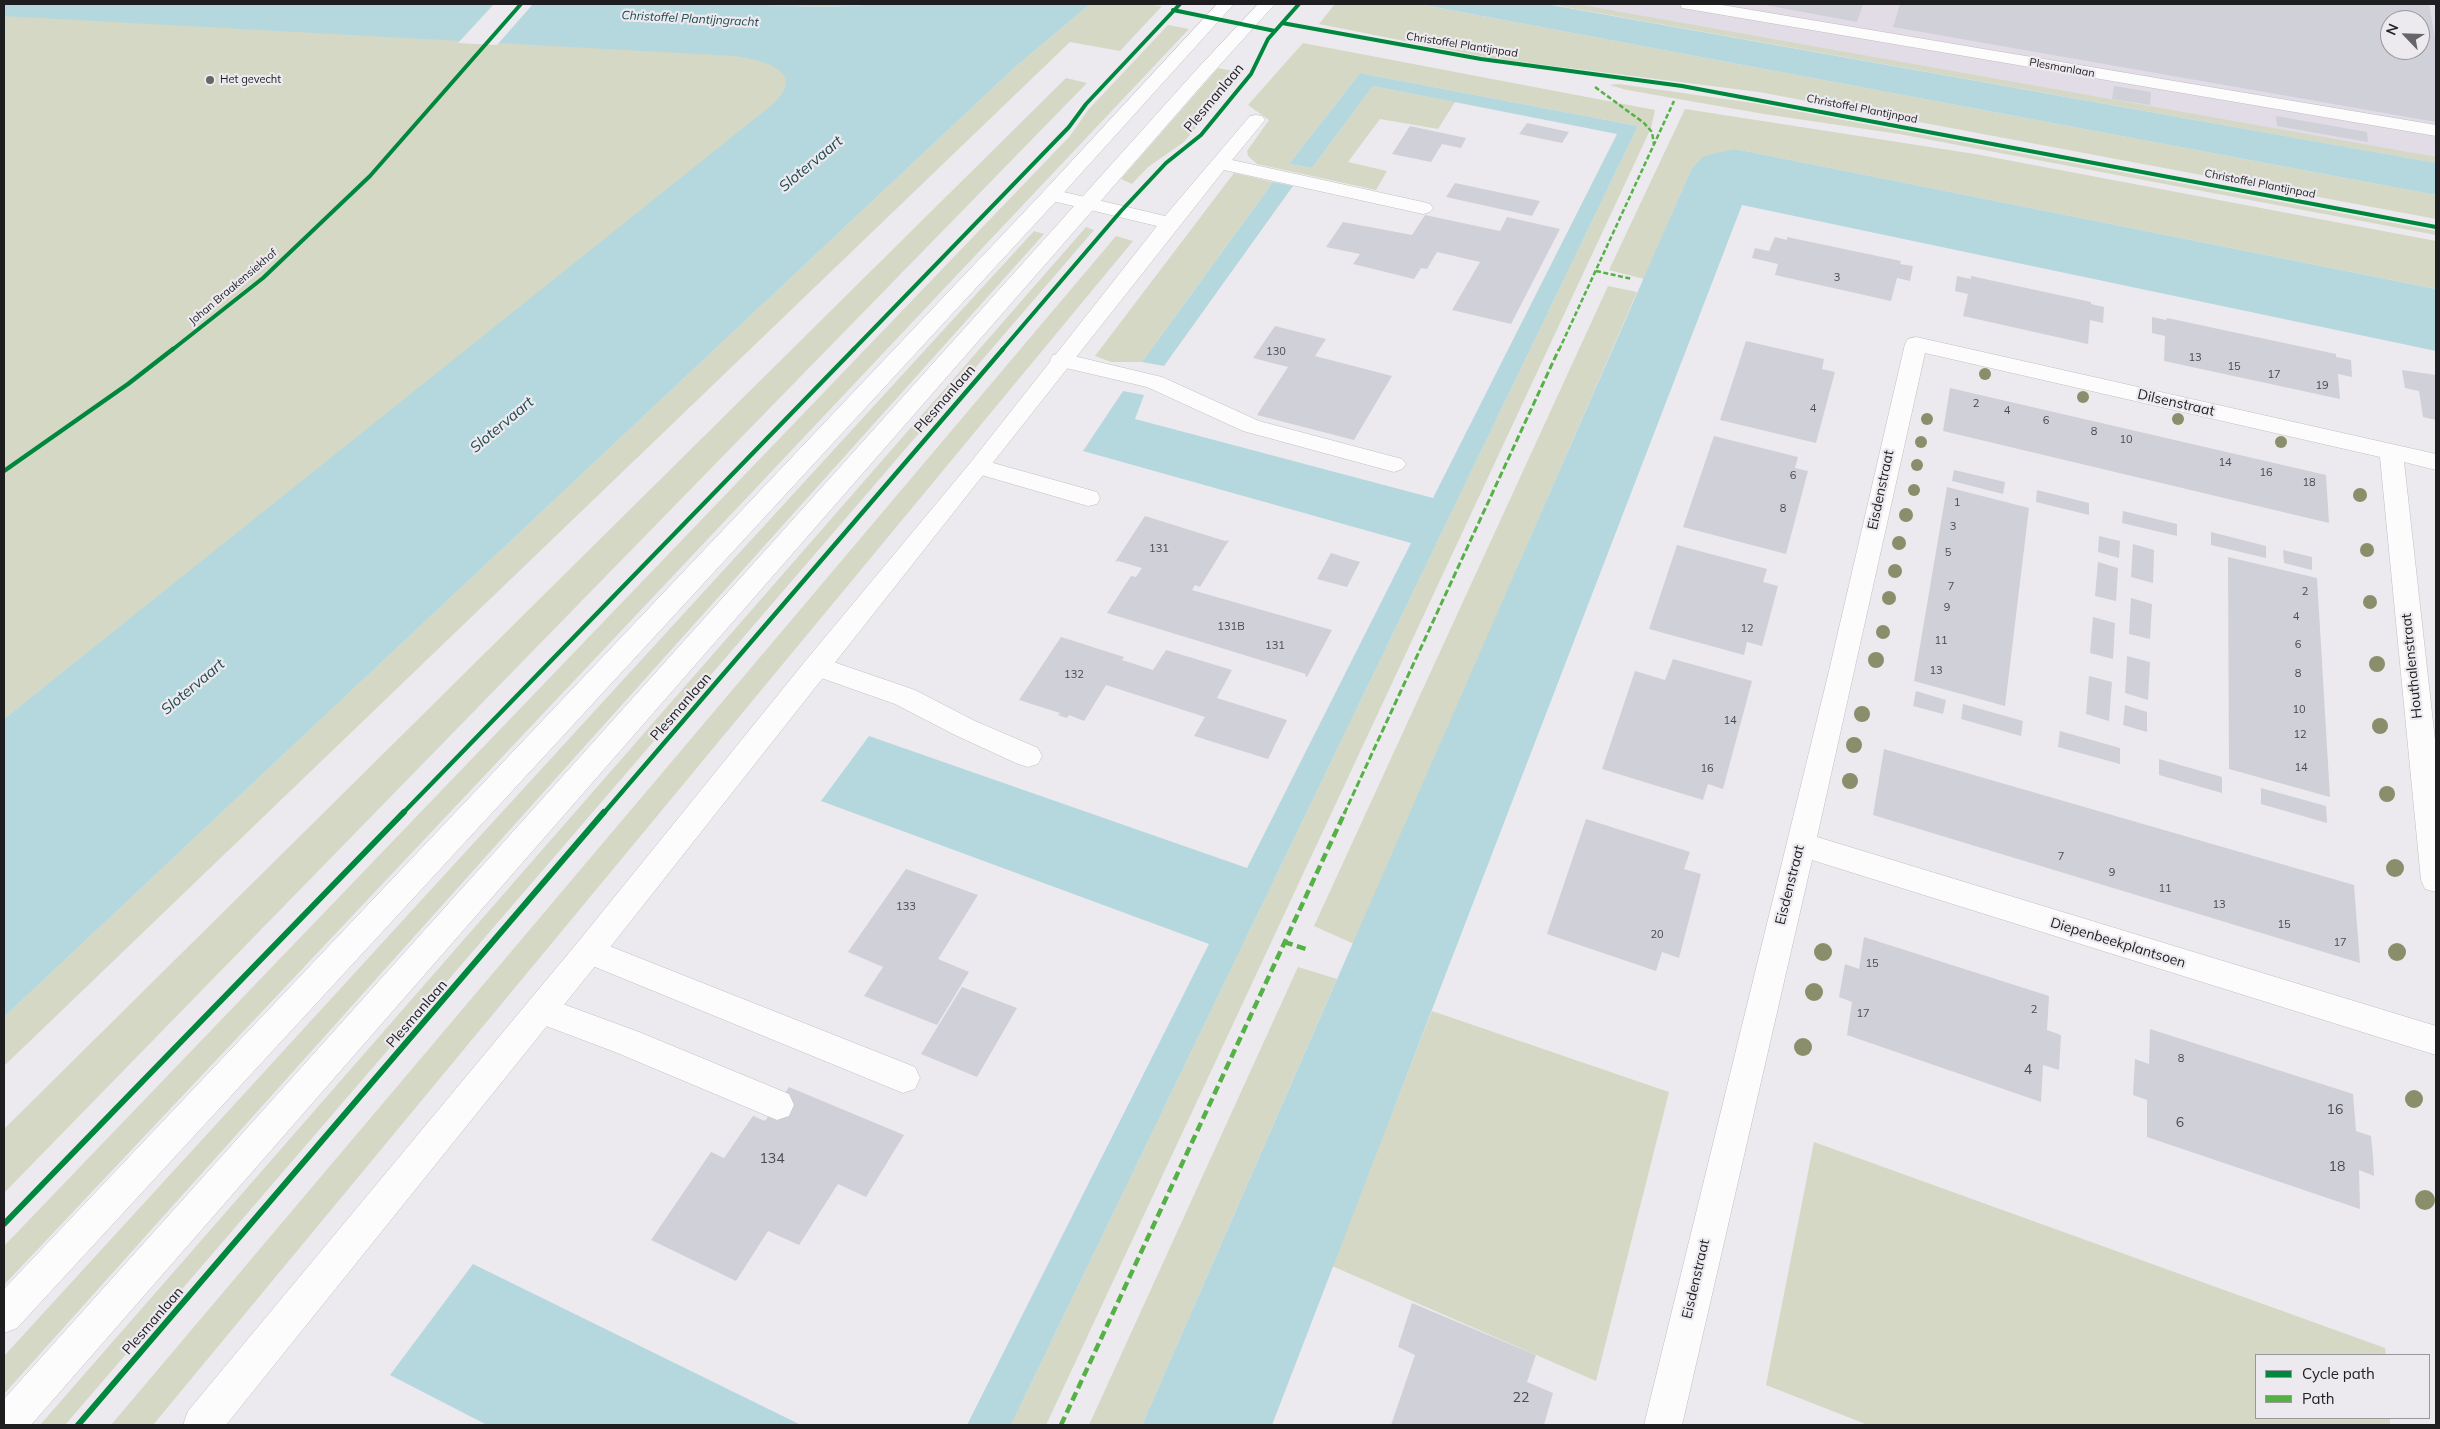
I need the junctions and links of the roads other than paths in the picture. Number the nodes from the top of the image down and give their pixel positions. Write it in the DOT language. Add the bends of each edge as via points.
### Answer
graph roads {
  1 [pos="1226,4"];
  2 [pos="1267,4"];
  3 [pos="1688,4"];
  4 [pos="1256,120"];
  5 [pos="2436,131"];
  6 [pos="1220,164"];
  7 [pos="1051,195"];
  8 [pos="1088,204"];
  9 [pos="1423,208"];
  10 [pos="1170,223"];
  11 [pos="1916,344"];
  12 [pos="1061,360"];
  13 [pos="2391,452"];
  14 [pos="2436,462"];
  15 [pos="1394,464"];
  16 [pos="979,467"];
  17 [pos="1088,498"];
  18 [pos="816,666"];
  19 [pos="1028,756"];
  20 [pos="1800,844"];
  21 [pos="2436,880"];
  22 [pos="589,951"];
  23 [pos="541,1010"];
  24 [pos="2436,1041"];
  25 [pos="903,1078"];
  26 [pos="776,1105"];
  27 [pos="4,1315"];
  28 [pos="6,1425"];
  29 [pos="202,1425"];
  30 [pos="1663,1425"];
  1 -- 7 [label="street"];
  2 -- 8 [label="street, Plesmanlaan"];
  3 -- 5 [label="street, Plesmanlaan"];
  4 -- 6 [label="street"];
  6 -- 9 [label="street"];
  6 -- 10 [label="street"];
  7 -- 8 [label="street"];
  7 -- 27 [label="street"];
  8 -- 10 [label="street"];
  8 -- 28 [label="street, Plesmanlaan"];
  10 -- 12 [label="street"];
  11 -- 13 [label="street, Dilsenstraat"];
  11 -- 20 [label="street, Eisdenstraat"];
  12 -- 15 [label="street" via="1154,382 1251,426"];
  12 -- 16 [label="street"];
  13 -- 14 [label="street, Dilsenstraat"];
  13 -- 21 [label="street, Houthalenstraat"];
  16 -- 17 [label="street"];
  16 -- 18 [label="street"];
  18 -- 19 [label="street" via="905,697"];
  18 -- 22 [label="street"];
  20 -- 24 [label="street, Diepenbeekplantsoen"];
  20 -- 30 [label="street, Eisdenstraat"];
  22 -- 23 [label="street"];
  22 -- 25 [label="street"];
  23 -- 26 [label="street" via="627,1042"];
  23 -- 29 [label="street"];
}
